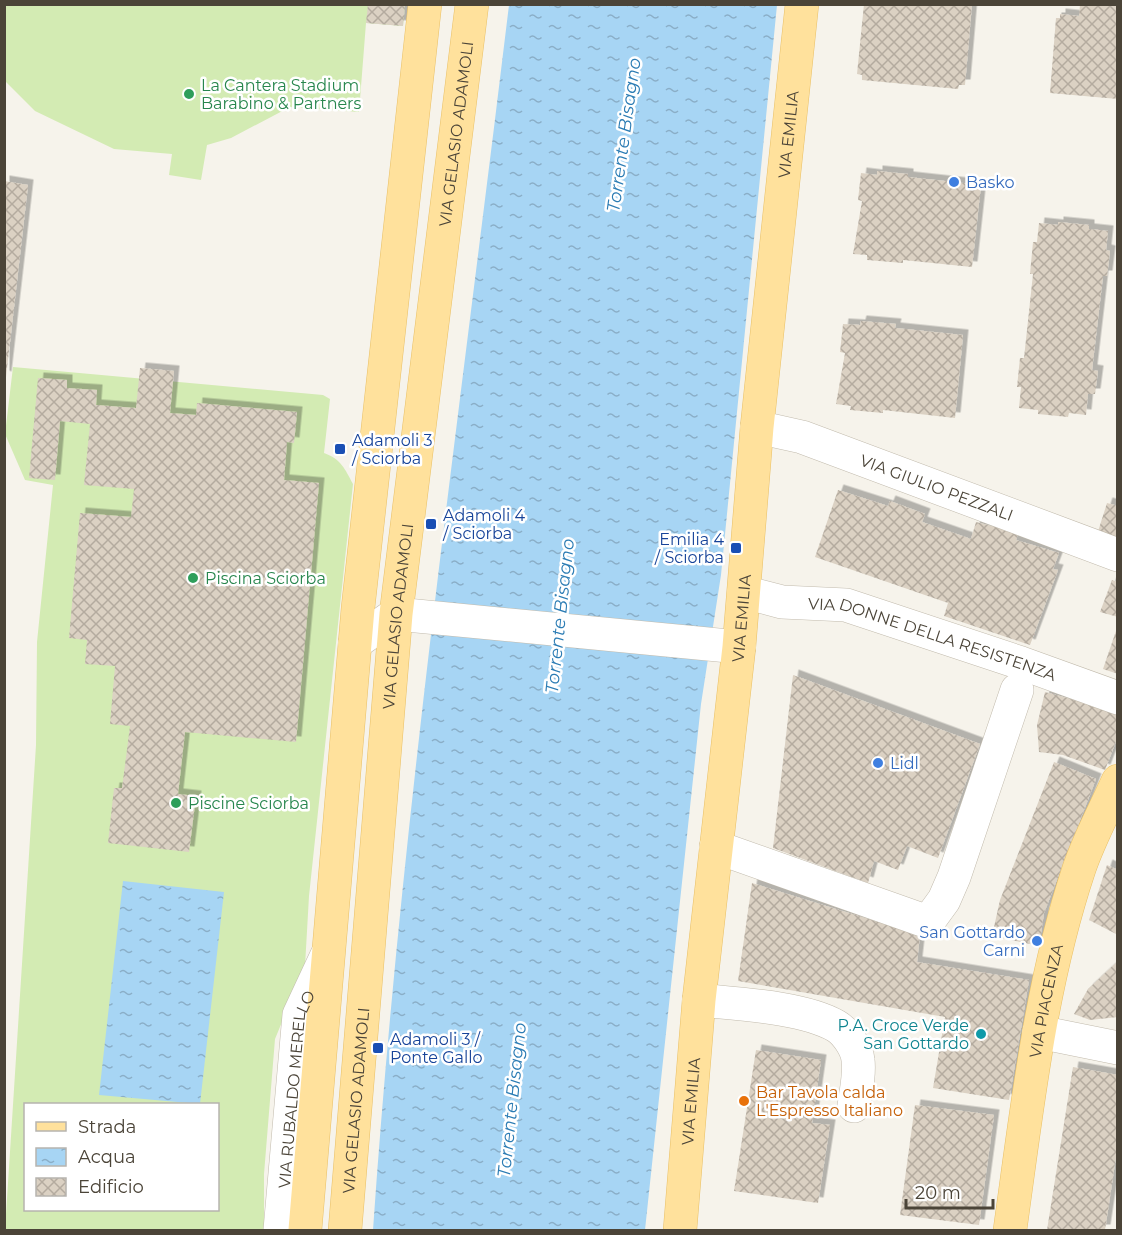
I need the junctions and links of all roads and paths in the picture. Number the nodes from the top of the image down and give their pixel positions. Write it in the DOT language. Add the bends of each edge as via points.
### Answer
graph roads {
  1 [pos="425,4"];
  2 [pos="472,4"];
  3 [pos="802,4"];
  4 [pos="756,427"];
  5 [pos="1118,555"];
  6 [pos="744,592"];
  7 [pos="408,615"];
  8 [pos="355,643"];
  9 [pos="728,646"];
  10 [pos="1017,690"];
  11 [pos="1118,698"];
  12 [pos="1118,781"];
  13 [pos="716,847"];
  14 [pos="329,951"];
  15 [pos="699,1000"];
  16 [pos="1040,1026"];
  17 [pos="1118,1028"];
  18 [pos="1118,1048"];
  19 [pos="854,1106"];
  20 [pos="280,1230"];
  21 [pos="305,1230"];
  22 [pos="345,1230"];
  23 [pos="680,1230"];
  24 [pos="1010,1230"];
  1 -- 8 [label="main road"];
  2 -- 7 [label="main road, VIA GELASIO ADAMOLI"];
  3 -- 4 [label="main road, VIA EMILIA"];
  4 -- 5 [label="street, VIA GIULIO PEZZALI" via="802,437"];
  4 -- 6 [label="main road, VIA EMILIA"];
  6 -- 9 [label="main road, VIA EMILIA"];
  6 -- 11 [label="street, VIA DONNE DELLA RESISTENZA" via="782,602 846,605"];
  7 -- 8 [label="street"];
  7 -- 9 [label="street"];
  7 -- 22 [label="main road, VIA GELASIO ADAMOLI"];
  8 -- 14 [label="main road"];
  9 -- 13 [label="main road, VIA EMILIA"];
  10 -- 13 [label="street" via="954,877 945,900 928,922"];
  12 -- 16 [label="main road, VIA PIACENZA" via="1080,866 1061,929"];
  13 -- 15 [label="main road, VIA EMILIA"];
  14 -- 20 [label="street, VIA RUBALDO MERELLO" via="299,1015"];
  14 -- 21 [label="main road"];
  15 -- 19 [label="street" via="817,1018 838,1027 858,1059"];
  15 -- 23 [label="main road, VIA EMILIA"];
  16 -- 17 [label="street"];
  16 -- 18 [label="street"];
  16 -- 24 [label="main road, VIA PIACENZA"];
}
